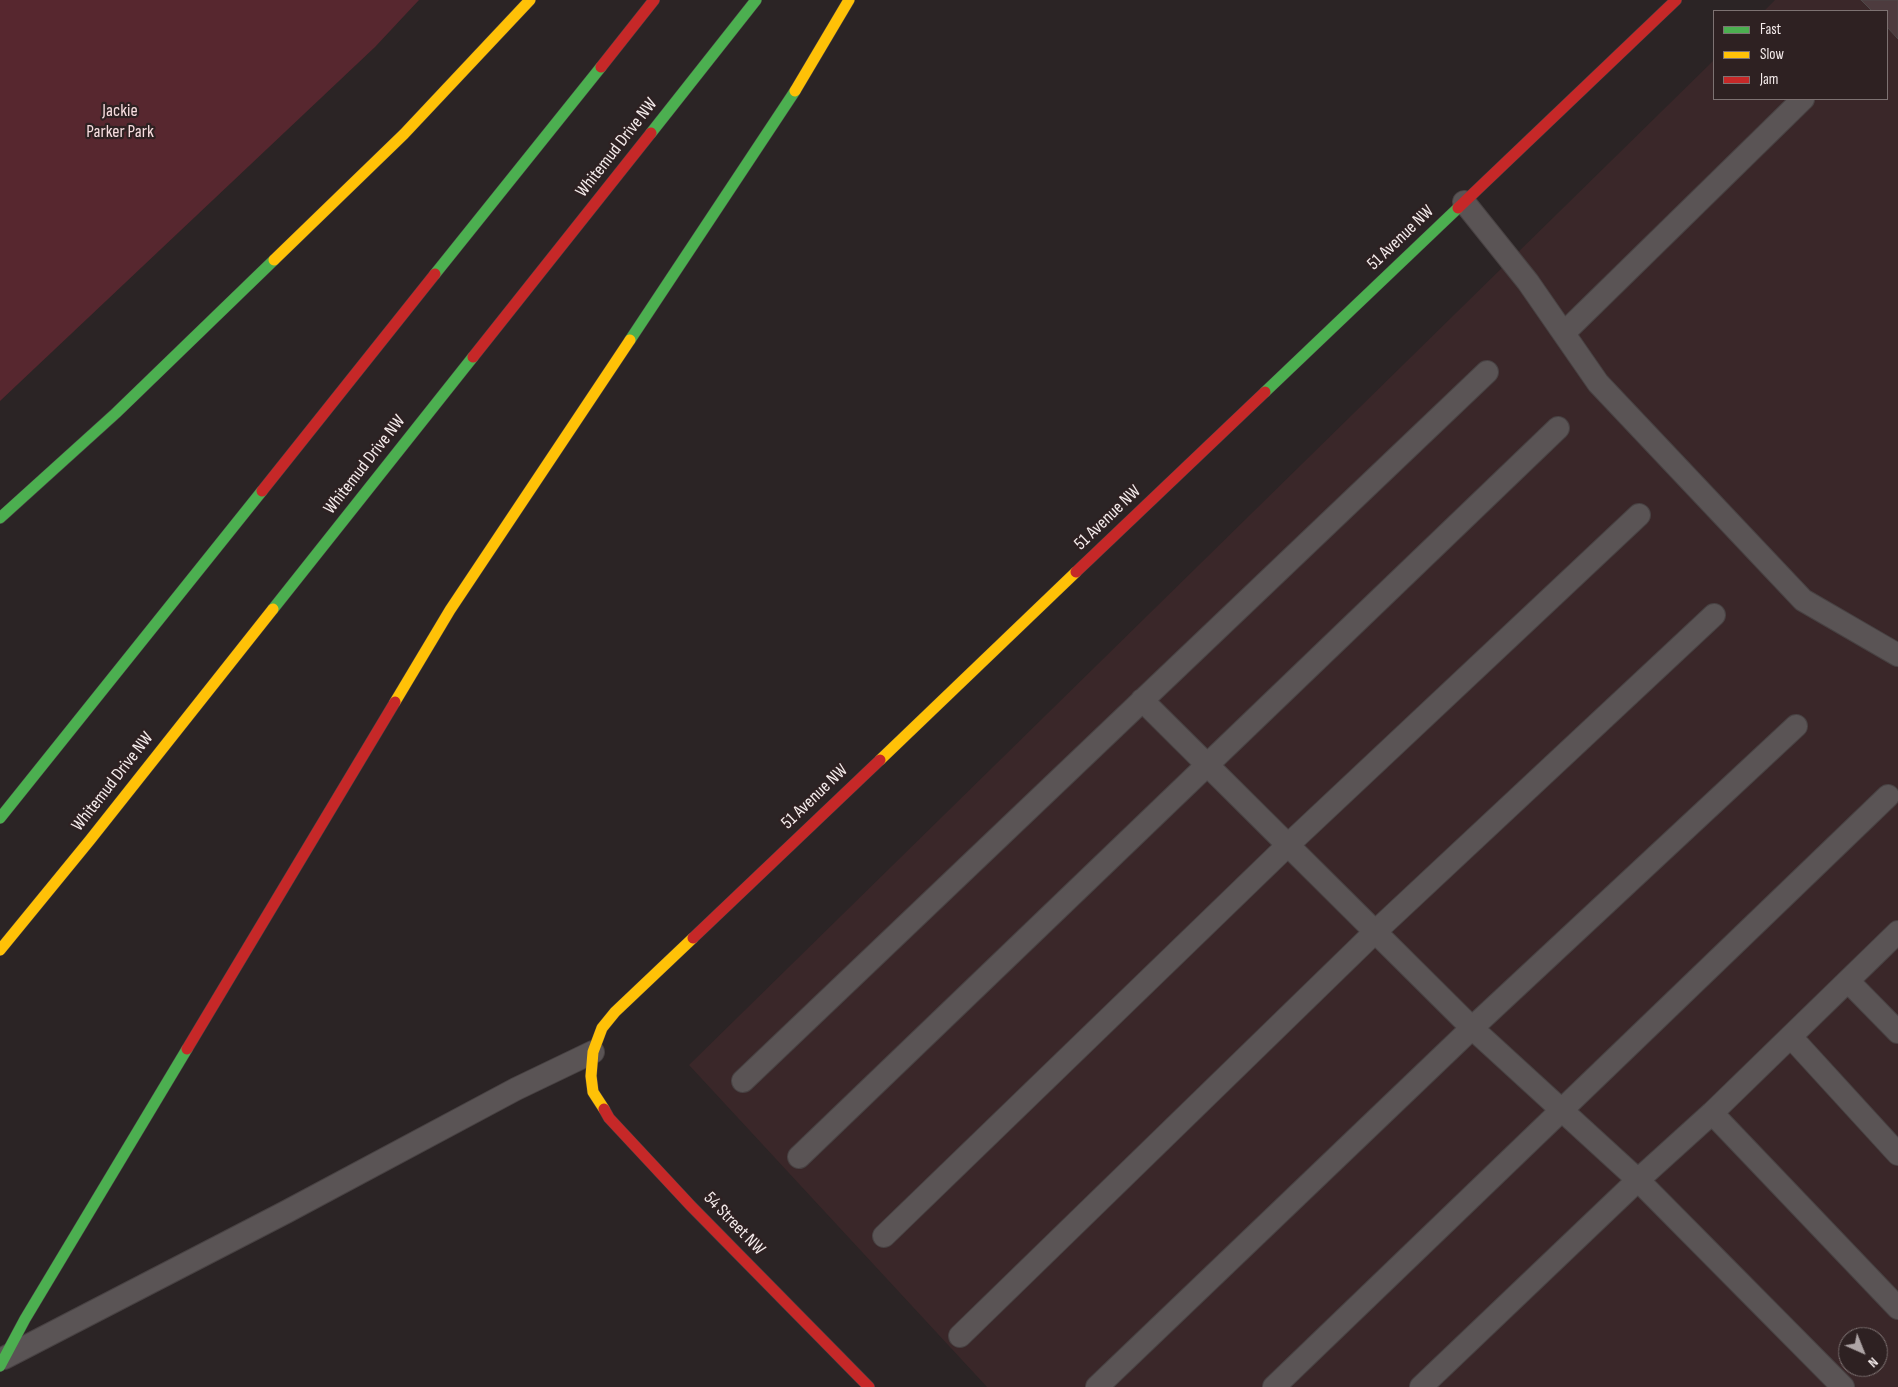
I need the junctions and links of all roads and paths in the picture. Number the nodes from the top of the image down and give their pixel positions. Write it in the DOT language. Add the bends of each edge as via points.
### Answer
graph roads {
  1 [pos="530,0"];
  2 [pos="654,0"];
  3 [pos="756,0"];
  4 [pos="849,0"];
  5 [pos="1676,0"];
  6 [pos="1801,100"];
  7 [pos="1464,202"];
  8 [pos="1564,333"];
  9 [pos="1487,372"];
  10 [pos="1558,428"];
  11 [pos="1639,515"];
  12 [pos="0,518"];
  13 [pos="1714,615"];
  14 [pos="1898,655"];
  15 [pos="1142,700"];
  16 [pos="1796,726"];
  17 [pos="1208,765"];
  18 [pos="1888,796"];
  19 [pos="0,818"];
  20 [pos="1288,845"];
  21 [pos="1375,932"];
  22 [pos="1898,932"];
  23 [pos="0,950"];
  24 [pos="1848,981"];
  25 [pos="1472,1028"];
  26 [pos="1898,1032"];
  27 [pos="1790,1037"];
  28 [pos="593,1052"];
  29 [pos="591,1076"];
  30 [pos="743,1081"];
  31 [pos="1562,1110"];
  32 [pos="1712,1113"];
  33 [pos="1898,1154"];
  34 [pos="799,1157"];
  35 [pos="1638,1180"];
  36 [pos="884,1236"];
  37 [pos="1898,1308"];
  38 [pos="960,1336"];
  39 [pos="1,1359"];
  40 [pos="869,1387"];
  41 [pos="1098,1387"];
  42 [pos="1274,1387"];
  43 [pos="1421,1387"];
  44 [pos="1843,1387"];
  1 -- 12 [label="main road" via="404,134 116,413"];
  2 -- 19 [label="main road"];
  3 -- 23 [label="main road, Whitemud Drive NW"];
  4 -- 39 [label="main road" via="783,110 450,610"];
  5 -- 7 [label="main road, 51 Avenue NW"];
  6 -- 8 [label="lane"];
  7 -- 8 [label="lane"];
  7 -- 28 [label="main road, 51 Avenue NW" via="615,1012 602,1028"];
  8 -- 14 [label="lane" via="1598,383 1803,600"];
  9 -- 15 [label="lane"];
  10 -- 17 [label="lane"];
  11 -- 20 [label="lane"];
  13 -- 21 [label="lane"];
  15 -- 17 [label="lane"];
  15 -- 30 [label="lane"];
  16 -- 25 [label="lane"];
  17 -- 20 [label="lane"];
  17 -- 34 [label="lane"];
  18 -- 31 [label="lane"];
  20 -- 21 [label="lane"];
  20 -- 36 [label="lane"];
  21 -- 25 [label="lane"];
  21 -- 38 [label="lane"];
  22 -- 24 [label="lane"];
  24 -- 26 [label="lane"];
  24 -- 27 [label="lane"];
  25 -- 31 [label="lane"];
  25 -- 41 [label="lane"];
  27 -- 32 [label="lane"];
  27 -- 33 [label="lane"];
  28 -- 29 [label="main road, 51 Avenue NW"];
  28 -- 39 [label="lane" via="516,1088 286,1212"];
  29 -- 40 [label="main road, 54 Street NW" via="592,1092 609,1118"];
  31 -- 35 [label="lane"];
  31 -- 42 [label="lane"];
  32 -- 35 [label="lane"];
  32 -- 37 [label="lane"];
  35 -- 43 [label="lane"];
  35 -- 44 [label="lane"];
}
